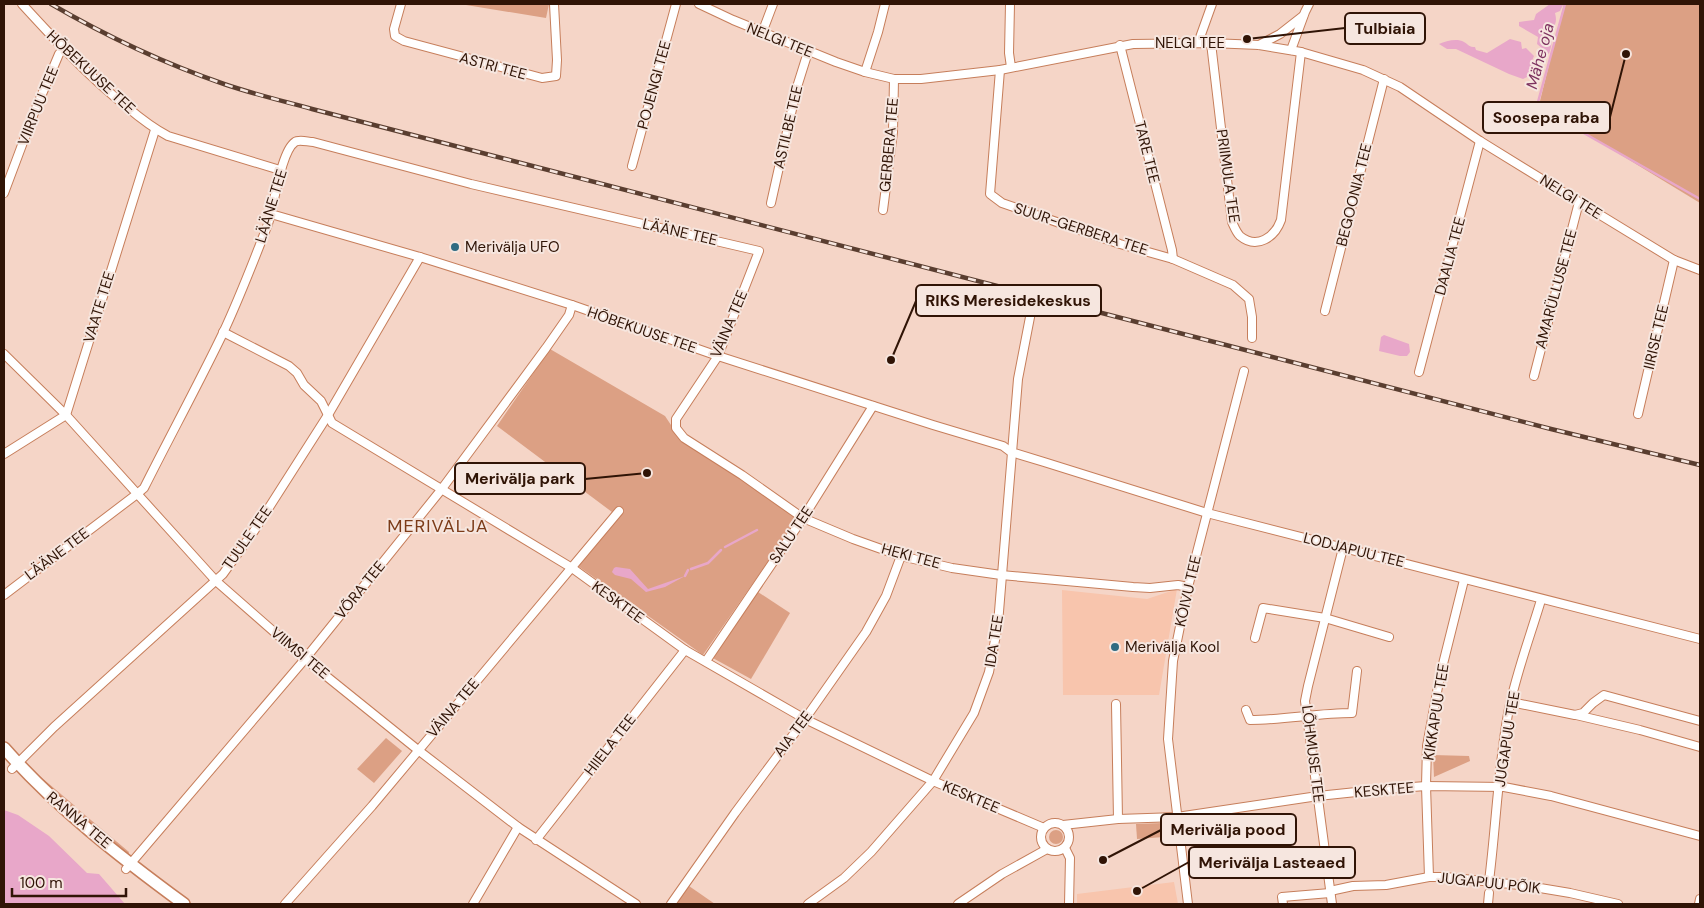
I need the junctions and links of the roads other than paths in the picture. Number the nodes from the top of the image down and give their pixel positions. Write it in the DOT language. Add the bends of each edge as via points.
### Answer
graph roads {
  1 [pos="22,4"];
  2 [pos="400,4"];
  3 [pos="554,4"];
  4 [pos="676,4"];
  5 [pos="699,4"];
  6 [pos="773,4"];
  7 [pos="885,4"];
  8 [pos="1010,4"];
  9 [pos="1212,4"];
  10 [pos="1309,4"];
  11 [pos="1303,16"];
  12 [pos="762,32"];
  13 [pos="1198,43"];
  14 [pos="1211,43"];
  15 [pos="1259,45"];
  16 [pos="1120,46"];
  17 [pos="63,49"];
  18 [pos="1291,50"];
  19 [pos="808,52"];
  20 [pos="1301,52"];
  21 [pos="1011,67"];
  22 [pos="1000,70"];
  23 [pos="865,72"];
  24 [pos="894,79"];
  25 [pos="1384,79"];
  26 [pos="155,130"];
  27 [pos="1480,141"];
  28 [pos="632,166"];
  29 [pos="280,170"];
  30 [pos="4,193"];
  31 [pos="1579,202"];
  32 [pos="771,203"];
  33 [pos="883,210"];
  34 [pos="271,214"];
  35 [pos="759,251"];
  36 [pos="420,257"];
  37 [pos="1173,259"];
  38 [pos="1674,260"];
  39 [pos="1700,270"];
  40 [pos="572,306"];
  41 [pos="1325,311"];
  42 [pos="1031,312"];
  43 [pos="223,332"];
  44 [pos="1252,338"];
  45 [pos="4,354"];
  46 [pos="718,356"];
  47 [pos="1244,371"];
  48 [pos="1419,372"];
  49 [pos="1534,376"];
  50 [pos="873,406"];
  51 [pos="1638,414"];
  52 [pos="66,415"];
  53 [pos="328,415"];
  54 [pos="676,419"];
  55 [pos="1011,452"];
  56 [pos="4,454"];
  57 [pos="441,490"];
  58 [pos="137,494"];
  59 [pos="619,511"];
  60 [pos="1206,514"];
  61 [pos="803,518"];
  62 [pos="1343,548"];
  63 [pos="901,556"];
  64 [pos="572,568"];
  65 [pos="1001,575"];
  66 [pos="1464,580"];
  67 [pos="216,581"];
  68 [pos="1188,587"];
  69 [pos="4,594"];
  70 [pos="1541,600"];
  71 [pos="1325,618"];
  72 [pos="1389,637"];
  73 [pos="1255,638"];
  74 [pos="1700,639"];
  75 [pos="685,650"];
  76 [pos="305,659"];
  77 [pos="706,661"];
  78 [pos="1357,671"];
  79 [pos="1511,702"];
  80 [pos="1116,704"];
  81 [pos="1246,710"];
  82 [pos="1575,715"];
  83 [pos="1306,716"];
  84 [pos="805,719"];
  85 [pos="1700,721"];
  86 [pos="1700,747"];
  87 [pos="4,748"];
  88 [pos="418,750"];
  89 [pos="4,760"];
  90 [pos="15,767"];
  91 [pos="933,781"];
  92 [pos="1426,786"];
  93 [pos="1498,787"];
  94 [pos="1318,796"];
  95 [pos="1177,817"];
  96 [pos="1118,819"];
  97 [pos="1063,825"];
  98 [pos="518,827"];
  99 [pos="1044,828"];
  100 [pos="1700,836"];
  101 [pos="536,840"];
  102 [pos="1065,848"];
  103 [pos="1048,849"];
  104 [pos="128,866"];
  105 [pos="1429,877"];
  106 [pos="1489,881"];
  107 [pos="1330,892"];
  108 [pos="1489,893"];
  109 [pos="1700,899"];
  110 [pos="172,904"];
  111 [pos="184,904"];
  112 [pos="285,904"];
  113 [pos="473,904"];
  114 [pos="636,904"];
  115 [pos="671,904"];
  116 [pos="808,904"];
  117 [pos="958,904"];
  118 [pos="1069,904"];
  119 [pos="1188,904"];
  120 [pos="1283,904"];
  121 [pos="1332,904"];
  122 [pos="1488,904"];
  123 [pos="1618,904"];
  124 [pos="1699,904"];
  1 -- 17 [label="street, HÕBEKUUSE TEE"];
  2 -- 3 [label="street, ASTRI TEE" via="394,29 395,36 404,41 542,78 556,76"];
  4 -- 28 [label="street, POJENGI TEE"];
  5 -- 12 [label="street, NELGI TEE"];
  6 -- 12 [label="street"];
  7 -- 23 [label="street"];
  8 -- 21 [label="street"];
  9 -- 13 [label="street"];
  10 -- 11 [label="street"];
  11 -- 15 [label="street"];
  11 -- 18 [label="street"];
  12 -- 19 [label="street, NELGI TEE"];
  13 -- 14 [label="street, NELGI TEE"];
  13 -- 16 [label="street, NELGI TEE"];
  14 -- 15 [label="street, NELGI TEE"];
  14 -- 20 [label="street, PRIIMULA TEE" via="1232,222 1240,236 1253,242 1273,236 1281,220"];
  15 -- 18 [label="street, NELGI TEE"];
  16 -- 21 [label="street, NELGI TEE"];
  16 -- 37 [label="street, TARE TEE"];
  17 -- 26 [label="street, HÕBEKUUSE TEE" via="107,92"];
  17 -- 30 [label="street, VIIRPUU TEE" via="34,113"];
  18 -- 20 [label="street, NELGI TEE"];
  19 -- 23 [label="street, NELGI TEE"];
  19 -- 32 [label="street, ASTILBE TEE"];
  20 -- 25 [label="street, NELGI TEE"];
  21 -- 22 [label="street, NELGI TEE"];
  22 -- 24 [label="street, NELGI TEE"];
  22 -- 37 [label="street, SUUR-GERBERA TEE" via="990,194 1002,203"];
  23 -- 24 [label="street, NELGI TEE"];
  24 -- 33 [label="street, GERBERA TEE" via="893,132"];
  25 -- 27 [label="street, NELGI TEE"];
  25 -- 41 [label="street, BEGOONIA TEE"];
  26 -- 29 [label="street, HÕBEKUUSE TEE"];
  26 -- 52 [label="street, VAATE TEE"];
  27 -- 31 [label="street, NELGI TEE"];
  27 -- 48 [label="street, DAALIA TEE"];
  29 -- 34 [label="street, LÄÄNE TEE"];
  29 -- 35 [label="street, LÄÄNE TEE" via="293,144 297,141 313,142 471,184"];
  31 -- 38 [label="street, NELGI TEE"];
  31 -- 49 [label="street, AMARÜLLUSE TEE"];
  34 -- 36 [label="street, HÕBEKUUSE TEE"];
  34 -- 43 [label="street, LÄÄNE TEE"];
  35 -- 46 [label="street, VÄINA TEE"];
  36 -- 40 [label="street, HÕBEKUUSE TEE"];
  36 -- 53 [label="street, TUULE TEE"];
  37 -- 44 [label="street, SUUR-GERBERA TEE" via="1233,285 1249,299"];
  38 -- 39 [label="street, NELGI TEE"];
  38 -- 51 [label="street, IIRISE TEE"];
  40 -- 46 [label="street, HÕBEKUUSE TEE"];
  40 -- 57 [label="street, VÕRA TEE" via="546,348"];
  42 -- 55 [label="street, IDA TEE" via="1018,379"];
  43 -- 53 [label="street, KESKTEE" via="290,366 321,401"];
  43 -- 58 [label="street, LÄÄNE TEE" via="144,488"];
  45 -- 52 [label="street, VIIMSI TEE"];
  46 -- 50 [label="street, HÕBEKUUSE TEE"];
  46 -- 54 [label="street, VÄINA TEE"];
  47 -- 60 [label="street, KÕIVU TEE"];
  50 -- 55 [label="street, HÕBEKUUSE TEE" via="1003,446"];
  50 -- 61 [label="street, SALU TEE"];
  52 -- 56 [label="street"];
  52 -- 58 [label="street, VIIMSI TEE"];
  53 -- 57 [label="street, KESKTEE" via="332,423"];
  53 -- 67 [label="street, TUULE TEE" via="254,531"];
  54 -- 61 [label="street, HEKI TEE" via="676,428 684,438"];
  55 -- 60 [label="street, LODJAPUU TEE"];
  55 -- 65 [label="street, IDA TEE"];
  57 -- 64 [label="street, KESKTEE"];
  57 -- 76 [label="street, VÕRA TEE"];
  58 -- 67 [label="street, VIIMSI TEE"];
  58 -- 69 [label="street, LÄÄNE TEE"];
  59 -- 64 [label="street, VÄINA TEE"];
  60 -- 62 [label="street, LODJAPUU TEE"];
  60 -- 68 [label="street, KÕIVU TEE"];
  61 -- 63 [label="street, HEKI TEE"];
  61 -- 77 [label="street, SALU TEE"];
  62 -- 66 [label="street, LODJAPUU TEE"];
  62 -- 71 [label="street, LÕHMUSE TEE"];
  63 -- 65 [label="street, HEKI TEE"];
  63 -- 84 [label="street, AIA TEE" via="886,596 866,632"];
  64 -- 75 [label="street, KESKTEE"];
  64 -- 88 [label="street, VÄINA TEE"];
  65 -- 68 [label="street, HEKI TEE" via="1150,588"];
  65 -- 91 [label="street, IDA TEE" via="998,624 989,672 974,713"];
  66 -- 70 [label="street, LODJAPUU TEE"];
  66 -- 92 [label="street, KIKKAPUU TEE" via="1440,676 1427,746"];
  67 -- 76 [label="street, VIIMSI TEE"];
  67 -- 90 [label="street, TUULE TEE" via="54,727"];
  68 -- 95 [label="street, KÕIVU TEE" via="1173,661 1168,739"];
  70 -- 74 [label="street, LODJAPUU TEE"];
  70 -- 79 [label="street, JUGAPUU TEE"];
  71 -- 72 [label="street"];
  71 -- 73 [label="street" via="1263,608"];
  71 -- 83 [label="street, LÕHMUSE TEE" via="1305,701"];
  75 -- 77 [label="street, KESKTEE"];
  75 -- 101 [label="street, HIIELA TEE"];
  76 -- 88 [label="street, VIIMSI TEE"];
  76 -- 104 [label="street, VÕRA TEE"];
  77 -- 84 [label="street, KESKTEE"];
  78 -- 83 [label="street" via="1352,713"];
  79 -- 82 [label="street"];
  79 -- 93 [label="street, JUGAPUU TEE"];
  80 -- 96 [label="street"];
  81 -- 83 [label="street" via="1250,720"];
  82 -- 85 [label="street" via="1583,713 1604,696"];
  82 -- 86 [label="street"];
  83 -- 94 [label="street, LÕHMUSE TEE"];
  84 -- 91 [label="street, KESKTEE"];
  84 -- 115 [label="street, AIA TEE"];
  87 -- 90 [label="main road, RANNA TEE"];
  88 -- 98 [label="street, VIIMSI TEE"];
  88 -- 112 [label="street, VÄINA TEE"];
  89 -- 90 [label="main road, RANNA TEE"];
  90 -- 104 [label="main road, RANNA TEE"];
  91 -- 99 [label="street, KESKTEE"];
  91 -- 116 [label="street, IDA TEE" via="871,852 844,878"];
  92 -- 93 [label="street, KESKTEE"];
  92 -- 94 [label="street, KESKTEE"];
  92 -- 105 [label="street, KIKKAPUU TEE"];
  93 -- 100 [label="street, KESKTEE" via="1551,796"];
  93 -- 106 [label="street, JUGAPUU TEE"];
  94 -- 95 [label="street, KESKTEE"];
  94 -- 107 [label="street, LÕHMUSE TEE"];
  95 -- 96 [label="street, KESKTEE"];
  95 -- 119 [label="street, KÕIVU TEE"];
  96 -- 97 [label="street, KESKTEE"];
  97 -- 99 [label="street" via="1054,822"];
  97 -- 102 [label="street" via="1070,836"];
  98 -- 101 [label="street, VIIMSI TEE"];
  98 -- 113 [label="street"];
  99 -- 103 [label="street" via="1041,838"];
  101 -- 114 [label="street, VIIMSI TEE"];
  102 -- 103 [label="street"];
  102 -- 118 [label="street" via="1070,858"];
  103 -- 117 [label="street" via="1002,874"];
  104 -- 110 [label="main road, RANNA TEE"];
  104 -- 111 [label="main road, RANNA TEE"];
  105 -- 106 [label="street, JUGAPUU PÕIK"];
  105 -- 107 [label="street, JUGAPUU PÕIK"];
  106 -- 123 [label="street, JUGAPUU PÕIK"];
  107 -- 120 [label="street, JUGAPUU PÕIK" via="1282,897"];
  107 -- 121 [label="street, LÕHMUSE TEE"];
  108 -- 122 [label="street"];
  109 -- 124 [label="street"];
}
